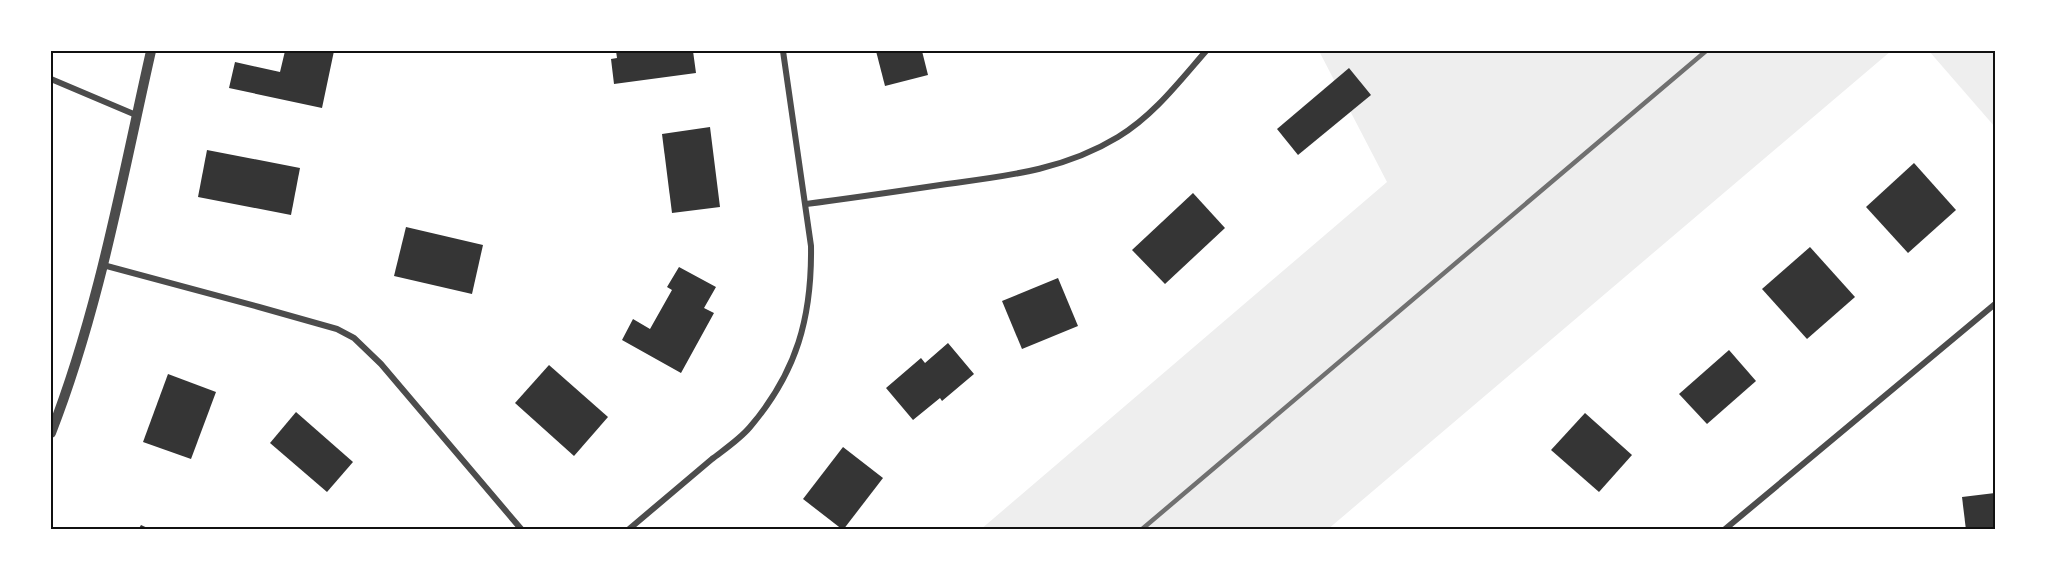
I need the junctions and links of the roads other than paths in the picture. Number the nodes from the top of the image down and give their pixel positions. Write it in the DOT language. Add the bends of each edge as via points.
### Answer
graph roads {
  1 [pos="151,51"];
  2 [pos="783,51"];
  3 [pos="1206,51"];
  4 [pos="51,79"];
  5 [pos="136,115"];
  6 [pos="806,204"];
  7 [pos="103,265"];
  8 [pos="1995,304"];
  9 [pos="51,433"];
  10 [pos="522,530"];
  11 [pos="628,530"];
  12 [pos="1725,530"];
  1 -- 5 [label="street"];
  2 -- 6 [label="street"];
  3 -- 6 [label="street" via="1150,114 1118,137 1075,159 1006,176"];
  4 -- 5 [label="street"];
  5 -- 7 [label="street"];
  6 -- 11 [label="street" via="811,278 805,325 778,388 749,428"];
  7 -- 9 [label="street" via="68,391"];
  7 -- 10 [label="street" via="337,329 354,338 381,364"];
  8 -- 12 [label="street"];
}
